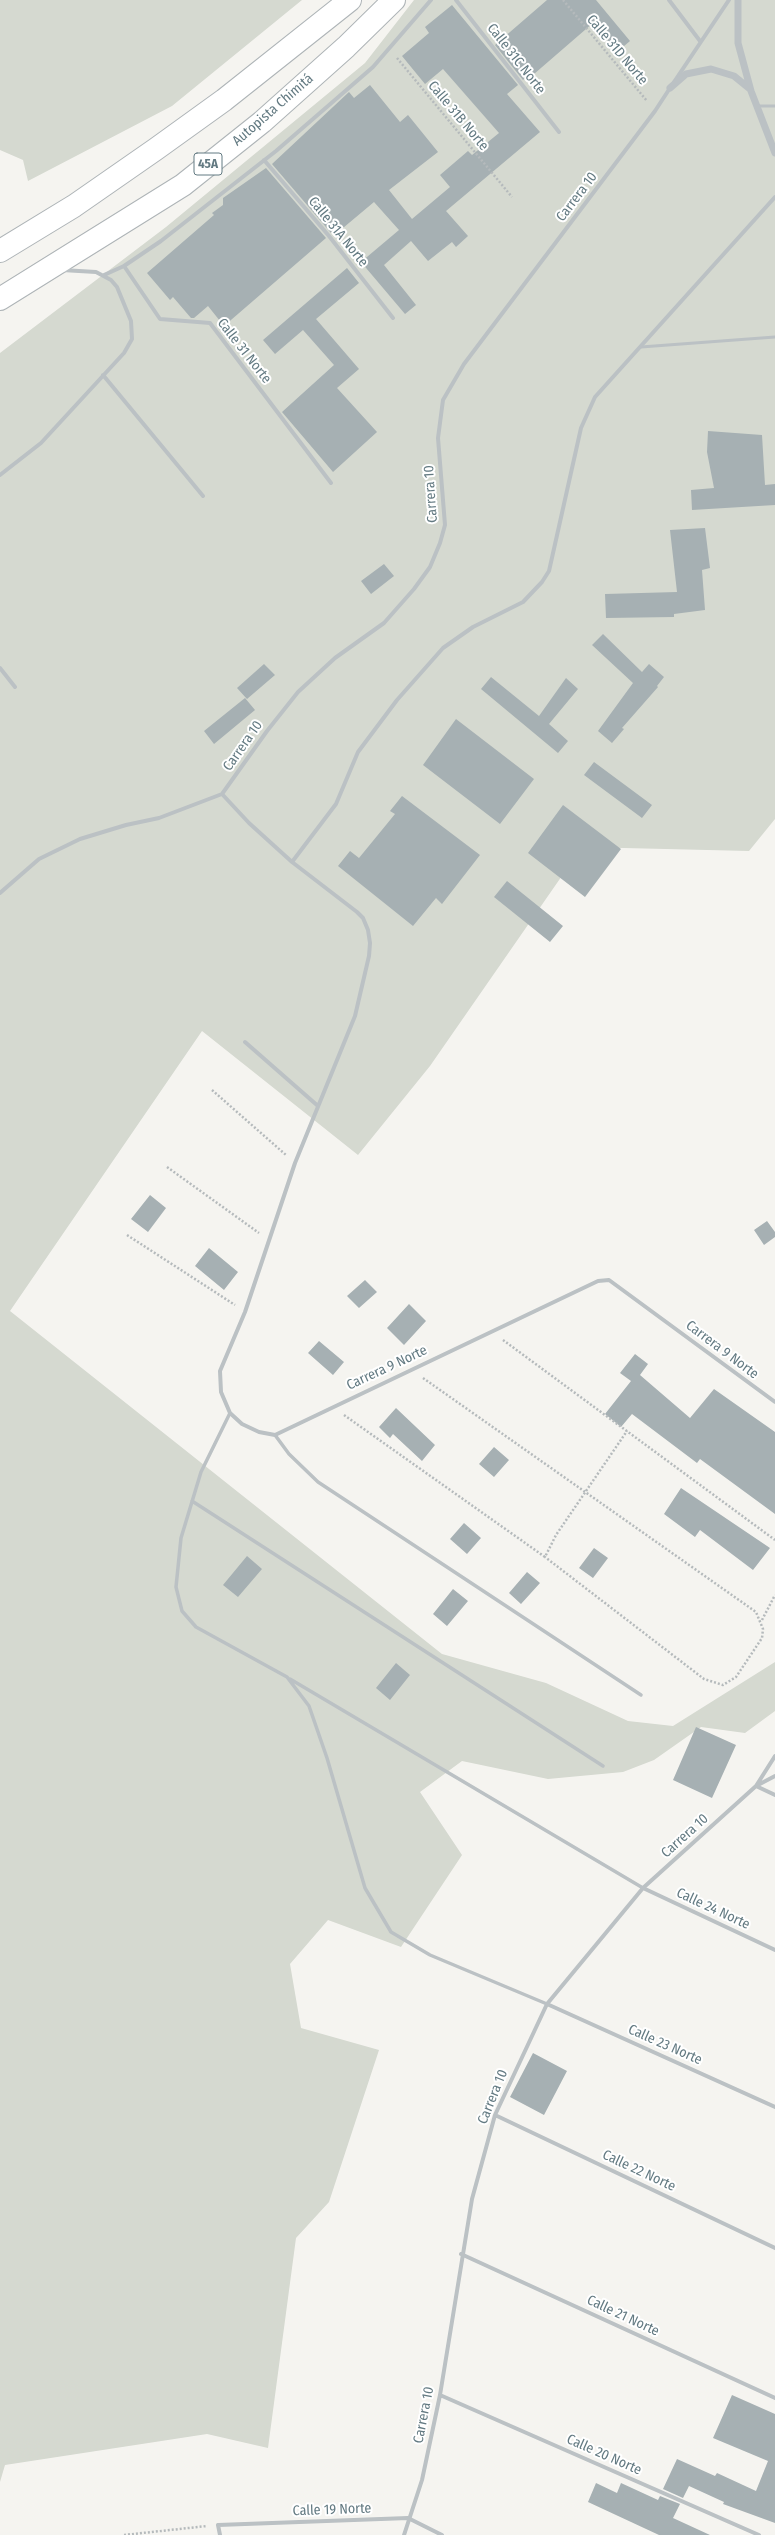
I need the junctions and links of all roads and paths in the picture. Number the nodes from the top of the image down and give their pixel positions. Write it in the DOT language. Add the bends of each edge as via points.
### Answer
graph roads {
  1 [pos="350,0"];
  2 [pos="394,0"];
  3 [pos="431,0"];
  4 [pos="456,0"];
  5 [pos="563,0"];
  6 [pos="669,0"];
  7 [pos="729,0"];
  8 [pos="738,0"];
  9 [pos="700,41"];
  10 [pos="389,49"];
  11 [pos="670,88"];
  12 [pos="751,91"];
  13 [pos="757,106"];
  14 [pos="775,106"];
  15 [pos="655,111"];
  16 [pos="559,132"];
  17 [pos="775,153"];
  18 [pos="264,160"];
  19 [pos="512,197"];
  20 [pos="775,197"];
  21 [pos="0,251"];
  22 [pos="124,266"];
  23 [pos="49,270"];
  24 [pos="104,275"];
  25 [pos="0,299"];
  26 [pos="393,318"];
  27 [pos="775,336"];
  28 [pos="641,347"];
  29 [pos="103,375"];
  30 [pos="0,475"];
  31 [pos="331,483"];
  32 [pos="203,496"];
  33 [pos="0,668"];
  34 [pos="15,687"];
  35 [pos="222,794"];
  36 [pos="292,862"];
  37 [pos="0,893"];
  38 [pos="245,1042"];
  39 [pos="212,1090"];
  40 [pos="318,1106"];
  41 [pos="295,1163"];
  42 [pos="167,1167"];
  43 [pos="127,1235"];
  44 [pos="270,1240"];
  45 [pos="245,1312"];
  46 [pos="492,1331"];
  47 [pos="411,1369"];
  48 [pos="775,1402"];
  49 [pos="332,1407"];
  50 [pos="230,1413"];
  51 [pos="627,1432"];
  52 [pos="275,1435"];
  53 [pos="586,1492"];
  54 [pos="192,1501"];
  55 [pos="775,1540"];
  56 [pos="545,1557"];
  57 [pos="775,1595"];
  58 [pos="761,1621"];
  59 [pos="287,1677"];
  60 [pos="641,1695"];
  61 [pos="775,1756"];
  62 [pos="603,1766"];
  63 [pos="775,1776"];
  64 [pos="756,1786"];
  65 [pos="775,1796"];
  66 [pos="643,1888"];
  67 [pos="775,1950"];
  68 [pos="547,2004"];
  69 [pos="775,2107"];
  70 [pos="495,2115"];
  71 [pos="775,2248"];
  72 [pos="462,2254"];
  73 [pos="440,2395"];
  74 [pos="775,2398"];
  75 [pos="408,2518"];
  76 [pos="218,2525"];
  77 [pos="124,2535"];
  78 [pos="220,2535"];
  79 [pos="404,2535"];
  80 [pos="442,2535"];
  81 [pos="759,2535"];
  1 -- 21 [label="highway" via="224,100 156,149 74,206"];
  2 -- 23 [label="highway, Autopista Chimitá / 45A" via="262,122 183,185"];
  3 -- 10 [label="street"];
  4 -- 16 [label="street, Calle 31C Norte"];
  5 -- 15 [label="path, Calle 31D Norte"];
  6 -- 9 [label="street"];
  7 -- 9 [label="street, Carrera 10"];
  8 -- 12 [label="street" via="738,43"];
  9 -- 11 [label="street, Carrera 10"];
  10 -- 18 [label="street" via="373,67"];
  10 -- 19 [label="path, Calle 31B Norte"];
  11 -- 12 [label="street" via="686,74 711,69 734,76"];
  11 -- 15 [label="street, Carrera 10"];
  12 -- 13 [label="street"];
  13 -- 14 [label="lane"];
  13 -- 17 [label="street"];
  15 -- 35 [label="street, Carrera 10" via="464,364 443,400 438,438 445,525 430,567 384,623 335,658 298,692"];
  18 -- 22 [label="street"];
  18 -- 26 [label="street, Calle 31A Norte" via="329,236"];
  20 -- 28 [label="street"];
  22 -- 24 [label="street"];
  22 -- 31 [label="street, Calle 31 Norte" via="160,319 210,323"];
  23 -- 24 [label="street" via="87,271"];
  23 -- 25 [label="highway, Autopista Chimitá / 45A"];
  24 -- 29 [label="street" via="117,287 133,330 129,346"];
  27 -- 28 [label="lane"];
  28 -- 36 [label="street" via="595,397 581,428 549,571 542,582 523,602 473,627 443,648 397,700 358,752 336,804"];
  29 -- 30 [label="street" via="41,443"];
  29 -- 32 [label="street"];
  33 -- 34 [label="street"];
  35 -- 36 [label="street"];
  35 -- 37 [label="street" via="159,818 80,839 39,859"];
  36 -- 40 [label="street" via="363,918 370,943 370,956 355,1016"];
  38 -- 40 [label="street"];
  39 -- 41 [label="path"];
  40 -- 41 [label="street"];
  41 -- 44 [label="street"];
  42 -- 44 [label="path"];
  43 -- 45 [label="path"];
  44 -- 45 [label="street"];
  45 -- 50 [label="street" via="220,1371 222,1392"];
  46 -- 47 [label="street, Carrera 9 Norte"];
  46 -- 48 [label="street, Carrera 9 Norte" via="598,1281 609,1280"];
  46 -- 51 [label="path"];
  47 -- 49 [label="street, Carrera 9 Norte"];
  47 -- 53 [label="path"];
  49 -- 52 [label="street, Carrera 9 Norte"];
  49 -- 56 [label="path"];
  50 -- 52 [label="street" via="242,1424 259,1432"];
  50 -- 54 [label="street" via="201,1472"];
  51 -- 53 [label="path"];
  51 -- 55 [label="path"];
  52 -- 60 [label="street" via="288,1454 318,1482"];
  53 -- 56 [label="path" via="556,1535"];
  53 -- 58 [label="path" via="756,1612"];
  54 -- 59 [label="street" via="181,1538 176,1587 182,1611 196,1627"];
  54 -- 62 [label="street"];
  56 -- 58 [label="path" via="704,1679 723,1685 736,1677 762,1638"];
  57 -- 58 [label="path"];
  59 -- 66 [label="street"];
  59 -- 68 [label="street" via="309,1706 365,1888 391,1932 430,1955"];
  61 -- 64 [label="street, Carrera 10"];
  63 -- 64 [label="street"];
  64 -- 65 [label="street"];
  64 -- 66 [label="street, Carrera 10"];
  66 -- 67 [label="street, Calle 24 Norte"];
  66 -- 68 [label="street, Carrera 10"];
  68 -- 69 [label="street, Calle 23 Norte"];
  68 -- 70 [label="street, Carrera 10"];
  70 -- 71 [label="street, Calle 22 Norte"];
  70 -- 72 [label="street, Carrera 10" via="472,2199"];
  72 -- 73 [label="street, Carrera 10"];
  72 -- 74 [label="street, Calle 21 Norte"];
  73 -- 75 [label="street, Carrera 10" via="422,2480"];
  73 -- 81 [label="street, Calle 20 Norte"];
  75 -- 76 [label="street, Calle 19 Norte"];
  75 -- 79 [label="street, Carrera 10"];
  75 -- 80 [label="street, Calle 19 Norte"];
  76 -- 77 [label="path"];
  76 -- 78 [label="street"];
}
